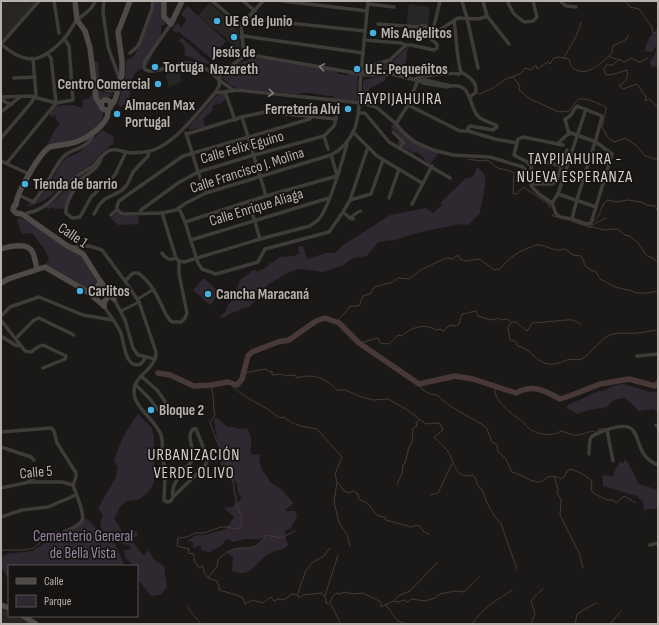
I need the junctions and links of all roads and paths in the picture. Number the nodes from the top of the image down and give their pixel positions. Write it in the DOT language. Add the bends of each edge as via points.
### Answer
graph roads {
  1 [pos="39,1"];
  2 [pos="54,1"];
  3 [pos="75,1"];
  4 [pos="95,1"];
  5 [pos="104,1"];
  6 [pos="130,1"];
  7 [pos="153,1"];
  8 [pos="164,1"];
  9 [pos="182,1"];
  10 [pos="212,1"];
  11 [pos="243,1"];
  12 [pos="263,1"];
  13 [pos="283,1"];
  14 [pos="440,1"];
  15 [pos="462,1"];
  16 [pos="483,1"];
  17 [pos="507,1"];
  18 [pos="533,1"];
  19 [pos="560,1"];
  20 [pos="368,2"];
  21 [pos="394,6"];
  22 [pos="576,7"];
  23 [pos="255,11"];
  24 [pos="367,11"];
  25 [pos="487,16"];
  26 [pos="249,18"];
  27 [pos="467,18"];
  28 [pos="77,20"];
  29 [pos="454,21"];
  30 [pos="171,24"];
  31 [pos="378,24"];
  32 [pos="241,26"];
  33 [pos="420,27"];
  34 [pos="433,30"];
  35 [pos="365,31"];
  36 [pos="59,33"];
  37 [pos="242,37"];
  38 [pos="64,38"];
  39 [pos="364,40"];
  40 [pos="1,44"];
  41 [pos="509,44"];
  42 [pos="406,45"];
  43 [pos="47,53"];
  44 [pos="363,53"];
  45 [pos="130,54"];
  46 [pos="244,56"];
  47 [pos="33,59"];
  48 [pos="478,68"];
  49 [pos="461,72"];
  50 [pos="361,73"];
  51 [pos="35,77"];
  52 [pos="14,78"];
  53 [pos="219,80"];
  54 [pos="417,80"];
  55 [pos="101,81"];
  56 [pos="121,83"];
  57 [pos="233,90"];
  58 [pos="117,92"];
  59 [pos="225,92"];
  60 [pos="215,93"];
  61 [pos="22,95"];
  62 [pos="34,97"];
  63 [pos="470,97"];
  64 [pos="1,98"];
  65 [pos="338,100"];
  66 [pos="56,103"];
  67 [pos="359,103"];
  68 [pos="12,104"];
  69 [pos="106,105"];
  70 [pos="408,105"];
  71 [pos="586,109"];
  72 [pos="1,112"];
  73 [pos="359,113"];
  74 [pos="311,116"];
  75 [pos="242,117"];
  76 [pos="336,119"];
  77 [pos="235,120"];
  78 [pos="396,124"];
  79 [pos="184,129"];
  80 [pos="468,131"];
  81 [pos="94,132"];
  82 [pos="353,132"];
  83 [pos="393,132"];
  84 [pos="187,134"];
  85 [pos="569,134"];
  86 [pos="577,135"];
  87 [pos="324,136"];
  88 [pos="248,137"];
  89 [pos="1,138"];
  90 [pos="348,142"];
  91 [pos="596,142"];
  92 [pos="516,143"];
  93 [pos="557,144"];
  94 [pos="563,145"];
  95 [pos="368,147"];
  96 [pos="399,148"];
  97 [pos="328,149"];
  98 [pos="567,150"];
  99 [pos="149,151"];
  100 [pos="126,152"];
  101 [pos="192,153"];
  102 [pos="254,155"];
  103 [pos="331,155"];
  104 [pos="101,158"];
  105 [pos="383,160"];
  106 [pos="1,161"];
  107 [pos="7,163"];
  108 [pos="529,163"];
  109 [pos="432,166"];
  110 [pos="562,166"];
  111 [pos="399,169"];
  112 [pos="198,172"];
  113 [pos="29,174"];
  114 [pos="260,176"];
  115 [pos="337,176"];
  116 [pos="450,178"];
  117 [pos="530,180"];
  118 [pos="422,183"];
  119 [pos="531,184"];
  120 [pos="206,193"];
  121 [pos="558,194"];
  122 [pos="19,195"];
  123 [pos="266,196"];
  124 [pos="329,198"];
  125 [pos="389,198"];
  126 [pos="350,200"];
  127 [pos="576,200"];
  128 [pos="249,202"];
  129 [pos="552,203"];
  130 [pos="412,204"];
  131 [pos="596,207"];
  132 [pos="179,208"];
  133 [pos="117,210"];
  134 [pos="361,211"];
  135 [pos="343,212"];
  136 [pos="140,213"];
  137 [pos="162,213"];
  138 [pos="94,214"];
  139 [pos="111,215"];
  140 [pos="27,216"];
  141 [pos="352,219"];
  142 [pos="572,219"];
  143 [pos="254,220"];
  144 [pos="185,222"];
  145 [pos="260,239"];
  146 [pos="191,240"];
  147 [pos="69,246"];
  148 [pos="1,249"];
  149 [pos="162,252"];
  150 [pos="196,259"];
  151 [pos="178,260"];
  152 [pos="37,269"];
  153 [pos="100,281"];
  154 [pos="125,281"];
  155 [pos="1,283"];
  156 [pos="154,289"];
  157 [pos="96,290"];
  158 [pos="107,290"];
  159 [pos="88,292"];
  160 [pos="114,299"];
  161 [pos="102,301"];
  162 [pos="138,301"];
  163 [pos="121,311"];
  164 [pos="1,316"];
  165 [pos="1,320"];
  166 [pos="113,320"];
  167 [pos="74,335"];
  168 [pos="1,336"];
  169 [pos="16,338"];
  170 [pos="21,346"];
  171 [pos="658,354"];
  172 [pos="637,356"];
  173 [pos="146,357"];
  174 [pos="155,359"];
  175 [pos="43,368"];
  176 [pos="141,376"];
  177 [pos="135,384"];
  178 [pos="169,407"];
  179 [pos="159,411"];
  180 [pos="607,430"];
  181 [pos="1,432"];
  182 [pos="1,447"];
  183 [pos="589,454"];
  184 [pos="34,460"];
  185 [pos="613,462"];
  186 [pos="658,465"];
  187 [pos="43,474"];
  188 [pos="28,482"];
  189 [pos="73,485"];
  190 [pos="1,488"];
  191 [pos="76,495"];
  192 [pos="172,497"];
  193 [pos="1,517"];
  194 [pos="64,532"];
  195 [pos="658,543"];
  196 [pos="650,545"];
  197 [pos="25,617"];
  198 [pos="36,624"];
  1 -- 40 [label="street"];
  2 -- 36 [label="street"];
  3 -- 28 [label="main road"];
  4 -- 28 [label="street" via="89,11"];
  5 -- 56 [label="street" via="108,46"];
  6 -- 56 [label="main road" via="118,32 122,61"];
  7 -- 45 [label="street" via="139,44"];
  8 -- 30 [label="main road" via="164,18"];
  9 -- 30 [label="main road"];
  10 -- 32 [label="street"];
  11 -- 23 [label="street"];
  12 -- 23 [label="street"];
  13 -- 24 [label="street"];
  14 -- 34 [label="street"];
  15 -- 27 [label="street"];
  16 -- 25 [label="street"];
  17 -- 18 [label="street" via="514,14 524,22 533,21 537,17"];
  19 -- 22 [label="street" via="566,6"];
  20 -- 21 [label="street"];
  20 -- 24 [label="street, Calle Francisco J. Molina"];
  23 -- 26 [label="street"];
  24 -- 35 [label="street, Calle Francisco J. Molina"];
  25 -- 27 [label="street" via="479,19"];
  25 -- 41 [label="street"];
  26 -- 32 [label="street"];
  26 -- 35 [label="street"];
  27 -- 29 [label="street" via="458,18"];
  27 -- 48 [label="street"];
  28 -- 38 [label="street"];
  28 -- 69 [label="main road" via="88,39 95,95"];
  29 -- 34 [label="street" via="441,29"];
  29 -- 49 [label="street"];
  30 -- 53 [label="street" via="149,54 144,64 145,70 152,72 184,63 205,69"];
  31 -- 33 [label="street"];
  32 -- 37 [label="street"];
  33 -- 34 [label="street"];
  33 -- 42 [label="street" via="422,32 437,44 436,49"];
  35 -- 39 [label="street, Calle Francisco J. Molina"];
  37 -- 44 [label="street"];
  37 -- 46 [label="street"];
  38 -- 43 [label="street"];
  38 -- 66 [label="street" via="69,46 73,100"];
  39 -- 42 [label="street"];
  39 -- 44 [label="street, Calle Francisco J. Molina"];
  40 -- 47 [label="street" via="16,56"];
  42 -- 50 [label="street" via="390,60 368,66"];
  43 -- 47 [label="street"];
  43 -- 66 [label="street" via="51,58"];
  44 -- 50 [label="street, Calle Francisco J. Molina"];
  50 -- 46 [label="street, one-way"];
  46 -- 53 [label="street" via="221,73"];
  47 -- 51 [label="street"];
  49 -- 54 [label="street" via="419,77"];
  49 -- 63 [label="street" via="475,84 476,92"];
  50 -- 54 [label="street" via="391,74"];
  50 -- 67 [label="street, Calle Francisco J. Molina"];
  51 -- 52 [label="street"];
  51 -- 62 [label="street"];
  53 -- 57 [label="street"];
  53 -- 60 [label="street"];
  54 -- 63 [label="street" via="463,89"];
  54 -- 70 [label="street"];
  55 -- 58 [label="street" via="104,90"];
  56 -- 58 [label="main road"];
  57 -- 59 [label="street"];
  57 -- 65 [label="street, one-way"];
  58 -- 69 [label="main road" via="114,102"];
  59 -- 60 [label="street"];
  59 -- 77 [label="street"];
  60 -- 79 [label="street"];
  61 -- 62 [label="street"];
  61 -- 64 [label="street"];
  61 -- 68 [label="street"];
  62 -- 66 [label="street"];
  62 -- 89 [label="street"];
  63 -- 80 [label="street" via="477,115 497,127 493,130 470,126"];
  64 -- 68 [label="street"];
  65 -- 67 [label="street"];
  65 -- 76 [label="street"];
  66 -- 107 [label="street"];
  67 -- 73 [label="street, Calle Francisco J. Molina"];
  67 -- 78 [label="street" via="376,107"];
  68 -- 72 [label="street"];
  69 -- 81 [label="main road" via="108,116"];
  70 -- 78 [label="street"];
  70 -- 80 [label="street" via="457,130"];
  71 -- 85 [label="street" via="577,106 571,116 565,119"];
  71 -- 86 [label="street"];
  71 -- 91 [label="street" via="602,116"];
  73 -- 82 [label="street, Calle Francisco J. Molina"];
  73 -- 96 [label="street" via="365,114 385,137"];
  74 -- 75 [label="street" via="265,112"];
  74 -- 76 [label="street"];
  74 -- 88 [label="street" via="310,119"];
  75 -- 77 [label="street"];
  75 -- 88 [label="street"];
  76 -- 87 [label="street" via="331,130"];
  77 -- 84 [label="street"];
  78 -- 117 [label="street" via="416,142 443,153 490,157 522,166"];
  79 -- 84 [label="street"];
  79 -- 99 [label="street" via="158,148"];
  80 -- 92 [label="street"];
  81 -- 113 [label="main road" via="74,142 50,147"];
  81 -- 122 [label="street" via="80,149 64,155 33,202"];
  82 -- 90 [label="street, Calle Francisco J. Molina"];
  82 -- 95 [label="street"];
  83 -- 96 [label="street" via="404,143"];
  84 -- 101 [label="street"];
  85 -- 86 [label="street"];
  85 -- 93 [label="street"];
  86 -- 91 [label="street"];
  86 -- 121 [label="street"];
  87 -- 97 [label="street"];
  87 -- 102 [label="street, Calle Felix Eguino"];
  88 -- 101 [label="street"];
  88 -- 102 [label="street"];
  90 -- 103 [label="street, Calle Francisco J. Molina"];
  90 -- 115 [label="street"];
  91 -- 127 [label="street"];
  91 -- 131 [label="street" via="612,154"];
  92 -- 93 [label="street" via="523,137"];
  92 -- 108 [label="street" via="514,155"];
  93 -- 94 [label="street"];
  95 -- 105 [label="street"];
  95 -- 126 [label="street"];
  96 -- 109 [label="street"];
  98 -- 110 [label="street"];
  99 -- 100 [label="street"];
  99 -- 138 [label="street" via="127,185 105,199"];
  100 -- 104 [label="street" via="109,150"];
  100 -- 104 [label="street" via="115,176 91,197 80,218 72,218 66,213 66,206 76,188 97,167"];
  101 -- 112 [label="street"];
  101 -- 133 [label="street" via="183,156 119,201"];
  102 -- 112 [label="street, Calle Felix Eguino"];
  102 -- 114 [label="street"];
  103 -- 114 [label="street, Calle Francisco J. Molina"];
  103 -- 115 [label="street"];
  104 -- 140 [label="street" via="70,181 45,206"];
  105 -- 111 [label="street"];
  105 -- 126 [label="street" via="370,194"];
  106 -- 107 [label="street"];
  107 -- 113 [label="street"];
  108 -- 110 [label="street" via="535,160"];
  108 -- 117 [label="street" via="532,169"];
  109 -- 116 [label="street"];
  109 -- 118 [label="street"];
  110 -- 119 [label="street" via="555,183"];
  111 -- 118 [label="street"];
  111 -- 125 [label="street"];
  112 -- 120 [label="street"];
  112 -- 136 [label="street, Calle Felix Eguino" via="178,183"];
  113 -- 122 [label="main road"];
  114 -- 120 [label="street, Calle Francisco J. Molina"];
  114 -- 123 [label="street"];
  115 -- 123 [label="street"];
  115 -- 124 [label="street"];
  117 -- 119 [label="street"];
  118 -- 130 [label="street"];
  119 -- 129 [label="street" via="539,194"];
  120 -- 132 [label="street, Calle Francisco J. Molina"];
  121 -- 127 [label="street"];
  121 -- 129 [label="street"];
  122 -- 140 [label="main road, Calle 1" via="16,201 18,209"];
  123 -- 128 [label="street"];
  124 -- 143 [label="street, Calle Enrique Aliaga"];
  124 -- 145 [label="street" via="317,221 310,226"];
  126 -- 135 [label="street"];
  127 -- 131 [label="street"];
  127 -- 142 [label="street"];
  128 -- 143 [label="street"];
  128 -- 144 [label="street"];
  129 -- 142 [label="street" via="556,214"];
  131 -- 142 [label="street" via="591,222 587,224"];
  132 -- 137 [label="street, Calle Francisco J. Molina"];
  132 -- 144 [label="street"];
  133 -- 136 [label="street, Calle Francisco J. Molina" via="125,214"];
  133 -- 139 [label="street"];
  134 -- 141 [label="street"];
  135 -- 141 [label="street"];
  135 -- 150 [label="street" via="328,232 265,249 258,262 216,274 202,269"];
  136 -- 137 [label="street, Calle Francisco J. Molina"];
  137 -- 151 [label="street"];
  140 -- 147 [label="main road, Calle 1"];
  143 -- 145 [label="street"];
  143 -- 146 [label="street, Calle Enrique Aliaga"];
  144 -- 146 [label="street"];
  145 -- 150 [label="street"];
  146 -- 150 [label="street"];
  147 -- 153 [label="main road, Calle 1" via="84,256"];
  147 -- 154 [label="street" via="89,246 102,250"];
  148 -- 152 [label="main road" via="16,246 29,248 33,251"];
  149 -- 151 [label="street" via="168,259"];
  150 -- 151 [label="street" via="184,262"];
  151 -- 156 [label="street" via="187,313 181,322 172,322 168,319"];
  152 -- 155 [label="main road"];
  152 -- 159 [label="main road" via="48,267"];
  153 -- 157 [label="main road"];
  153 -- 158 [label="main road, Calle 1"];
  154 -- 156 [label="street" via="131,274 138,272"];
  154 -- 162 [label="street"];
  156 -- 162 [label="street"];
  157 -- 158 [label="main road" via="102,287"];
  157 -- 159 [label="main road"];
  157 -- 161 [label="main road"];
  158 -- 160 [label="main road, Calle 1"];
  158 -- 161 [label="main road" via="108,295"];
  159 -- 161 [label="main road"];
  160 -- 161 [label="main road"];
  160 -- 163 [label="street"];
  161 -- 166 [label="street"];
  162 -- 163 [label="street"];
  162 -- 174 [label="street" via="156,352"];
  163 -- 173 [label="street" via="133,348 138,355"];
  164 -- 166 [label="street" via="10,307 39,297 84,315"];
  165 -- 169 [label="street"];
  166 -- 173 [label="street" via="122,335 128,359 132,364 138,366"];
  167 -- 169 [label="street" via="39,318"];
  168 -- 170 [label="street"];
  169 -- 170 [label="street"];
  170 -- 175 [label="street" via="25,352 31,352 43,345 66,356 65,359"];
  171 -- 172 [label="street"];
  173 -- 174 [label="street"];
  174 -- 176 [label="street"];
  176 -- 177 [label="street"];
  176 -- 178 [label="street" via="157,390"];
  177 -- 179 [label="street"];
  177 -- 192 [label="street" via="135,400 153,421 162,437 164,500 171,501"];
  180 -- 183 [label="street" via="592,435"];
  180 -- 185 [label="street"];
  180 -- 186 [label="street" via="615,426 632,427 644,455"];
  181 -- 189 [label="street" via="51,428 76,473"];
  182 -- 184 [label="street"];
  187 -- 188 [label="street"];
  188 -- 189 [label="street, Calle 5" via="62,482"];
  188 -- 190 [label="street, Calle 5"];
  189 -- 191 [label="street"];
  191 -- 193 [label="street" via="48,507 22,510"];
  191 -- 194 [label="street" via="82,509 83,521"];
  192 -- 192 [label="street" via="176,481 192,461 190,435 191,430 196,429 207,454 207,463 177,495"];
  195 -- 196 [label="street"];
  197 -- 198 [label="main road"];
}
